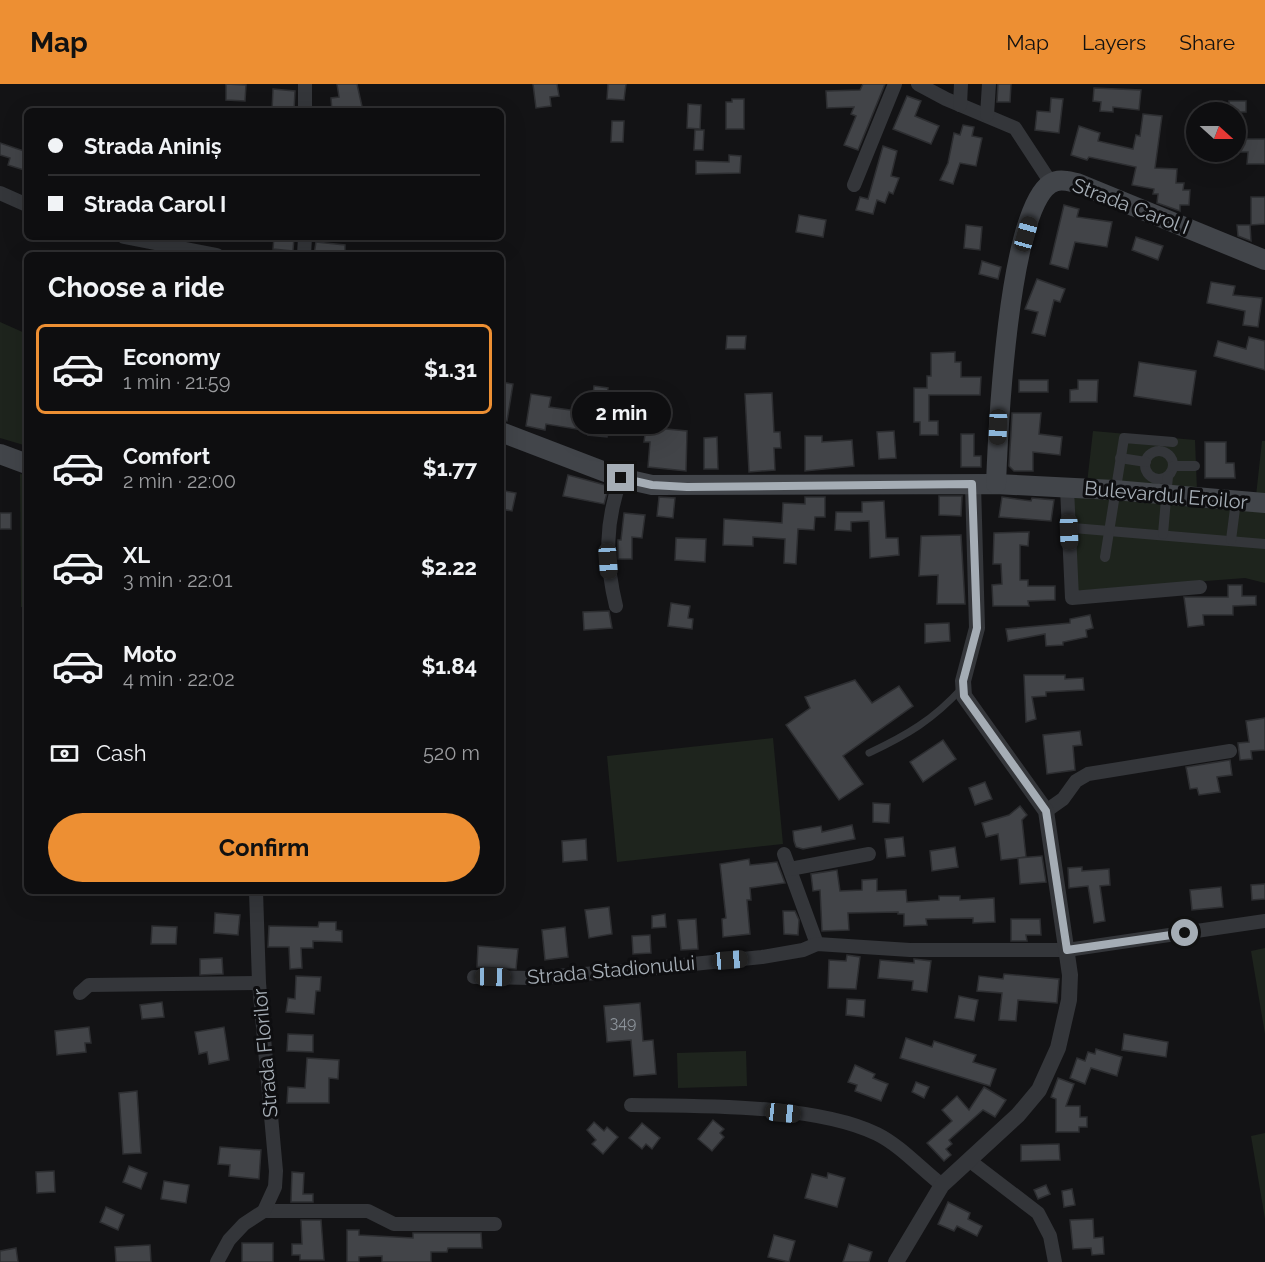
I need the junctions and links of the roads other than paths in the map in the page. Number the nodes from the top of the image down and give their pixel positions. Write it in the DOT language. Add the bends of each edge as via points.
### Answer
graph roads {
  1 [pos="305,84"];
  2 [pos="895,84"];
  3 [pos="918,84"];
  4 [pos="961,84"];
  5 [pos="989,84"];
  6 [pos="960,105"];
  7 [pos="305,108"];
  8 [pos="987,114"];
  9 [pos="1052,183"];
  10 [pos="854,185"];
  11 [pos="0,192"];
  12 [pos="24,204"];
  13 [pos="140,240"];
  14 [pos="202,252"];
  15 [pos="1265,260"];
  16 [pos="504,433"];
  17 [pos="1173,442"];
  18 [pos="0,454"];
  19 [pos="1120,458"];
  20 [pos="1146,462"];
  21 [pos="24,463"];
  22 [pos="1195,466"];
  23 [pos="621,478"];
  24 [pos="1169,479"];
  25 [pos="972,484"];
  26 [pos="996,484"];
  27 [pos="1067,488"];
  28 [pos="1114,490"];
  29 [pos="1236,501"];
  30 [pos="1265,504"];
  31 [pos="1073,528"];
  32 [pos="1109,531"];
  33 [pos="1163,534"];
  34 [pos="1231,540"];
  35 [pos="1265,544"];
  36 [pos="1105,557"];
  37 [pos="1200,587"];
  38 [pos="616,606"];
  39 [pos="962,688"];
  40 [pos="1230,751"];
  41 [pos="869,753"];
  42 [pos="1046,811"];
  43 [pos="784,854"];
  44 [pos="870,854"];
  45 [pos="790,869"];
  46 [pos="256,894"];
  47 [pos="1265,921"];
  48 [pos="817,944"];
  49 [pos="1067,950"];
  50 [pos="474,977"];
  51 [pos="259,983"];
  52 [pos="80,993"];
  53 [pos="631,1105"];
  54 [pos="970,1161"];
  55 [pos="942,1185"];
  56 [pos="264,1211"];
  57 [pos="495,1224"];
  58 [pos="217,1262"];
  59 [pos="896,1262"];
  60 [pos="1055,1262"];
  1 -- 7 [label="street"];
  2 -- 10 [label="street"];
  3 -- 6 [label="street"];
  4 -- 6 [label="street"];
  5 -- 8 [label="street"];
  6 -- 8 [label="street"];
  8 -- 9 [label="street" via="1015,128"];
  9 -- 15 [label="main road, Strada Carol I" via="1077,183"];
  9 -- 26 [label="main road, Strada Carol I" via="1040,195 1031,217 1011,305 1002,364"];
  11 -- 12 [label="street"];
  13 -- 14 [label="street"];
  16 -- 23 [label="main road"];
  17 -- 19 [label="street" via="1124,438"];
  18 -- 21 [label="main road"];
  19 -- 20 [label="street"];
  19 -- 28 [label="street"];
  20 -- 24 [label="street" via="1152,477"];
  20 -- 24 [label="street" via="1151,454 1160,451 1171,457"];
  22 -- 24 [label="street"];
  23 -- 25 [label="main road" via="687,487"];
  23 -- 38 [label="street" via="609,515 607,546"];
  24 -- 28 [label="main road, Bulevardul Eroilor"];
  24 -- 29 [label="main road, Bulevardul Eroilor"];
  24 -- 33 [label="street"];
  25 -- 26 [label="main road"];
  25 -- 39 [label="street" via="977,628"];
  26 -- 27 [label="main road, Bulevardul Eroilor"];
  27 -- 28 [label="main road, Bulevardul Eroilor"];
  27 -- 37 [label="street, Bulevardul Eroilor" via="1072,598"];
  28 -- 32 [label="street"];
  29 -- 30 [label="main road, Bulevardul Eroilor"];
  29 -- 34 [label="street"];
  31 -- 32 [label="street"];
  32 -- 33 [label="street"];
  32 -- 36 [label="street"];
  33 -- 34 [label="street"];
  34 -- 35 [label="street"];
  39 -- 41 [label="lane" via="940,712 908,734"];
  39 -- 42 [label="street" via="970,707"];
  40 -- 42 [label="street" via="1088,774"];
  42 -- 49 [label="street"];
  43 -- 45 [label="street"];
  44 -- 45 [label="street"];
  45 -- 48 [label="street"];
  46 -- 51 [label="street, Strada Florilor"];
  47 -- 49 [label="street, Strada Stadionului"];
  48 -- 49 [label="street, Strada Stadionului" via="910,950"];
  48 -- 50 [label="street, Strada Stadionului" via="762,957 530,978"];
  49 -- 54 [label="street" via="1069,1000 1050,1069 1018,1115"];
  51 -- 52 [label="street" via="89,985"];
  51 -- 56 [label="street, Strada Florilor" via="276,1171 273,1193"];
  53 -- 55 [label="street" via="766,1111 846,1123 877,1134"];
  54 -- 55 [label="street"];
  54 -- 60 [label="street" via="1038,1213 1050,1236"];
  55 -- 59 [label="street"];
  56 -- 57 [label="street" via="368,1211 394,1224"];
  56 -- 58 [label="street" via="229,1240"];
}
